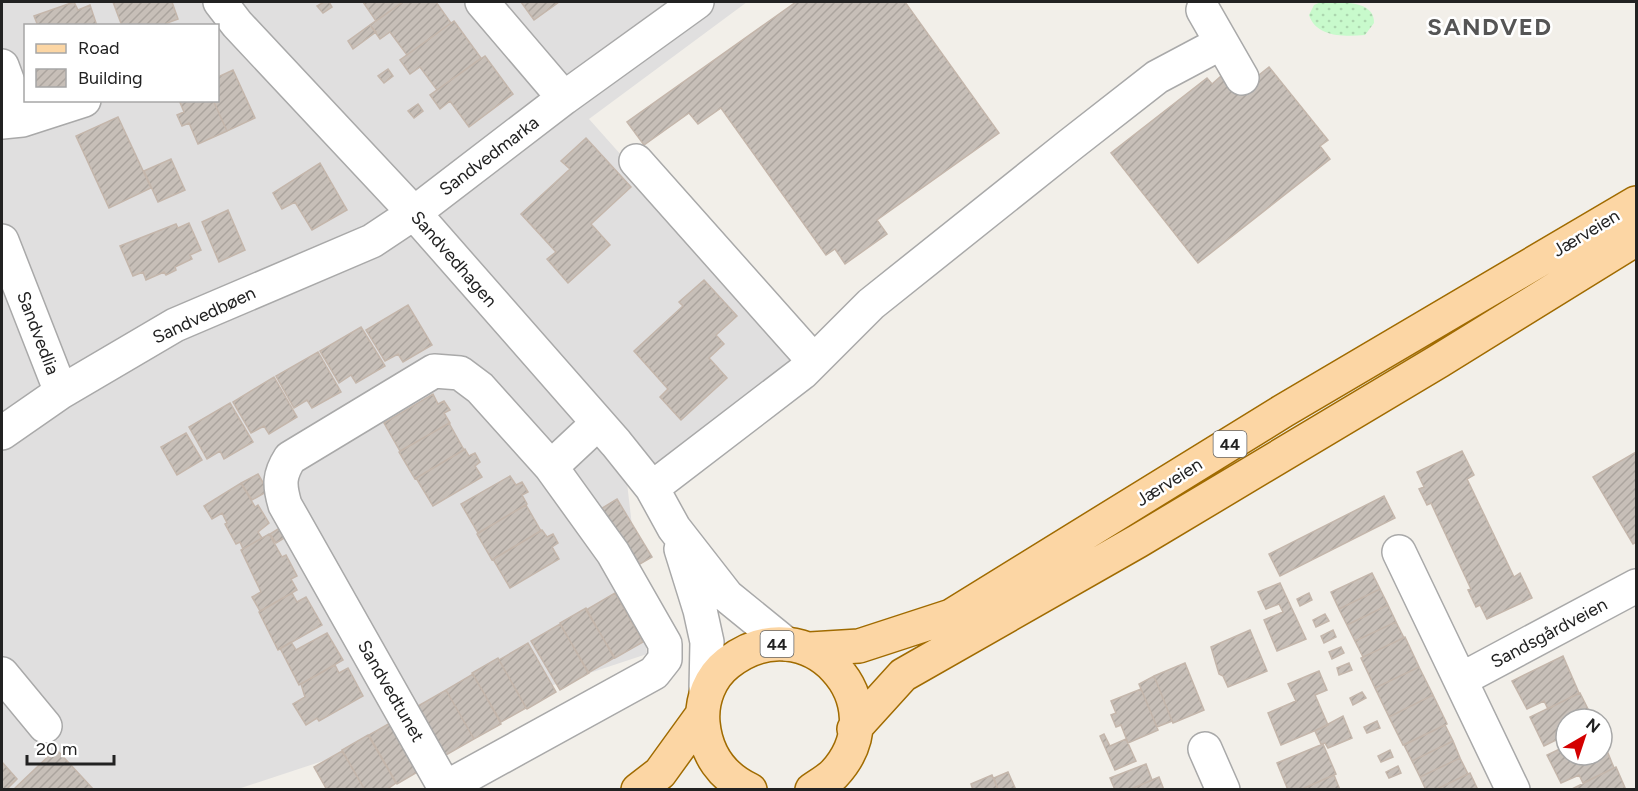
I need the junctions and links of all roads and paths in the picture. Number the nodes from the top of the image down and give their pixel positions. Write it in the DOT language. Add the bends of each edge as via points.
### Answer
graph roads {
  1 [pos="482,2"];
  2 [pos="697,2"];
  3 [pos="1203,10"];
  4 [pos="225,20"];
  5 [pos="1221,43"];
  6 [pos="2,66"];
  7 [pos="1242,78"];
  8 [pos="564,98"];
  9 [pos="77,102"];
  10 [pos="12,121"];
  11 [pos="636,161"];
  12 [pos="1636,203"];
  13 [pos="414,213"];
  14 [pos="1636,239"];
  15 [pos="2,241"];
  16 [pos="814,361"];
  17 [pos="61,392"];
  18 [pos="598,423"];
  19 [pos="2,433"];
  20 [pos="552,467"];
  21 [pos="652,488"];
  22 [pos="674,528"];
  23 [pos="1399,552"];
  24 [pos="1636,585"];
  25 [pos="798,646"];
  26 [pos="2,674"];
  27 [pos="1462,679"];
  28 [pos="704,703"];
  29 [pos="45,726"];
  30 [pos="854,729"];
  31 [pos="1205,748"];
  32 [pos="638,789"];
  33 [pos="750,789"];
  34 [pos="812,789"];
  35 [pos="1223,789"];
  36 [pos="1513,789"];
  1 -- 8 [label="street"];
  2 -- 8 [label="street, Sandvedmarka"];
  3 -- 5 [label="street"];
  4 -- 13 [label="street, Sandvedhagen"];
  5 -- 7 [label="street"];
  5 -- 16 [label="street" via="1157,77 872,304"];
  6 -- 10 [label="street"];
  8 -- 13 [label="street, Sandvedmarka"];
  9 -- 10 [label="street"];
  11 -- 16 [label="street"];
  12 -- 25 [label="main road, Jærveien / 44" via="1283,411 951,616 860,646"];
  13 -- 17 [label="street, Sandvedbøen" via="372,241 175,326"];
  13 -- 18 [label="street, Sandvedhagen"];
  14 -- 30 [label="main road, Jærveien / 44" via="1138,541 903,675"];
  15 -- 17 [label="street, Sandvedlia"];
  16 -- 21 [label="street"];
  17 -- 19 [label="street, Sandvedbøen"];
  18 -- 20 [label="street"];
  18 -- 21 [label="street, Sandvedhagen"];
  20 -- 20 [label="street, Sandvedtunet" via="480,388 460,373 435,371 290,458 281,473 279,487 285,505 446,788 654,673 664,659 665,644 613,553"];
  21 -- 22 [label="street, Sandvedhagen"];
  22 -- 25 [label="street, Sandvedhagen" via="727,596"];
  22 -- 28 [label="street, Sandvedhagen" via="707,642"];
  23 -- 27 [label="street"];
  24 -- 27 [label="street, Sandsgårdveien"];
  25 -- 28 [label="main road, 44" via="765,644 744,651 722,667"];
  25 -- 30 [label="main road, 44" via="829,661 844,678 854,702"];
  26 -- 29 [label="street"];
  27 -- 36 [label="street"];
  28 -- 32 [label="main road, 44" via="660,774"];
  28 -- 33 [label="main road" via="705,741 717,765 736,783"];
  30 -- 34 [label="main road, 44" via="849,753 833,775"];
  31 -- 35 [label="street"];
}
